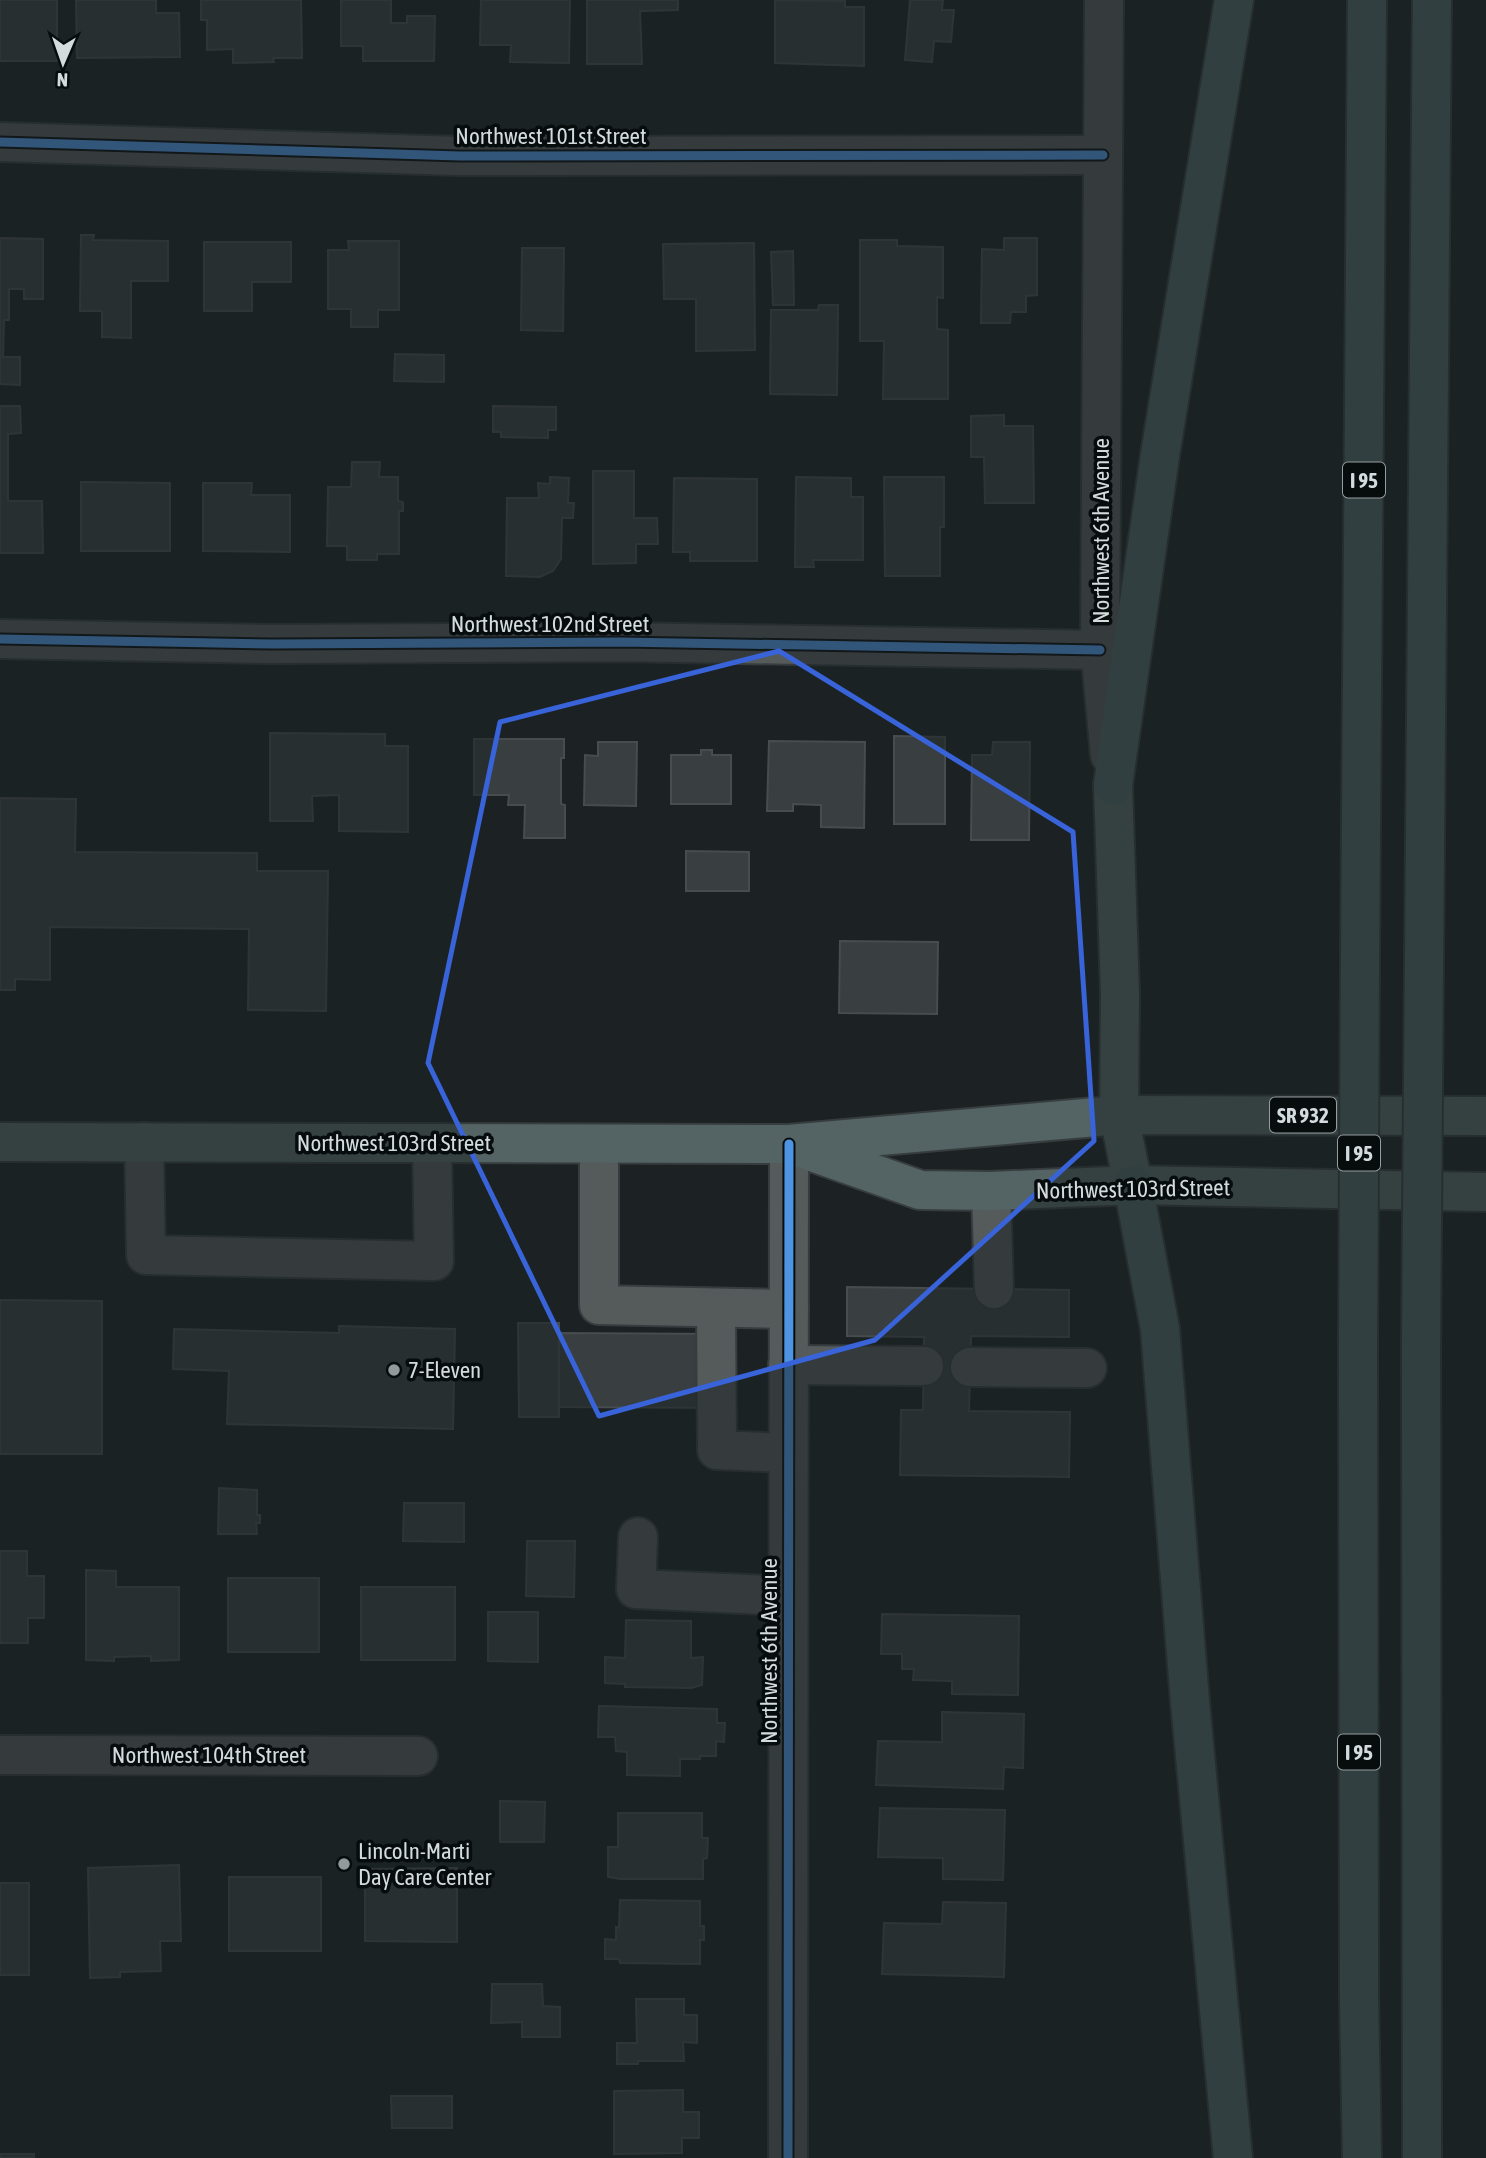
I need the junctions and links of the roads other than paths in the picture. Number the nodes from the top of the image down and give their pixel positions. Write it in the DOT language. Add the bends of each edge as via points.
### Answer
graph roads {
  1 [pos="1104,0"];
  2 [pos="1234,0"];
  3 [pos="1367,0"];
  4 [pos="1432,0"];
  5 [pos="0,142"];
  6 [pos="1103,155"];
  7 [pos="0,639"];
  8 [pos="1100,650"];
  9 [pos="1113,785"];
  10 [pos="1119,1115"];
  11 [pos="1486,1116"];
  12 [pos="0,1142"];
  13 [pos="144,1142"];
  14 [pos="432,1143"];
  15 [pos="599,1144"];
  16 [pos="789,1144"];
  17 [pos="1133,1185"];
  18 [pos="991,1191"];
  19 [pos="1486,1192"];
  20 [pos="995,1289"];
  21 [pos="716,1308"];
  22 [pos="789,1309"];
  23 [pos="988,1356"];
  24 [pos="788,1365"];
  25 [pos="924,1366"];
  26 [pos="1087,1368"];
  27 [pos="788,1453"];
  28 [pos="638,1537"];
  29 [pos="788,1596"];
  30 [pos="0,1755"];
  31 [pos="418,1756"];
  32 [pos="788,2158"];
  33 [pos="1233,2158"];
  34 [pos="1362,2158"];
  35 [pos="1422,2158"];
  1 -- 6 [label="street, Northwest 6th Avenue"];
  2 -- 9 [label="highway" via="1162,442"];
  3 -- 34 [label="highway, I 95, bridge" via="1358,1346"];
  4 -- 35 [label="highway, bridge" via="1422,1347"];
  5 -- 6 [label="street, Northwest 101st Street" via="460,156"];
  6 -- 8 [label="street, Northwest 6th Avenue"];
  7 -- 8 [label="street, Northwest 102nd Street"];
  8 -- 9 [label="street, Northwest 6th Avenue"];
  9 -- 10 [label="main road, Northwest 6th Avenue"];
  10 -- 11 [label="main road, Northwest 103rd Street / SR 932"];
  10 -- 16 [label="main road, Northwest 103rd Street / SR 932"];
  10 -- 17 [label="main road, Northwest 6th Avenue"];
  12 -- 13 [label="main road, Northwest 103rd Street / SR 932"];
  13 -- 14 [label="main road, Northwest 103rd Street / SR 932"];
  13 -- 14 [label="street" via="146,1255 434,1261"];
  14 -- 15 [label="main road, Northwest 103rd Street / SR 932"];
  15 -- 16 [label="main road, Northwest 103rd Street / SR 932"];
  15 -- 21 [label="street" via="599,1305"];
  16 -- 18 [label="main road, Northwest 103rd Street / SR 932" via="920,1189"];
  16 -- 22 [label="street, Northwest 6th Avenue"];
  17 -- 18 [label="main road, Northwest 103rd Street / SR 932"];
  17 -- 19 [label="main road, Northwest 103rd Street / SR 932"];
  17 -- 33 [label="highway" via="1160,1329"];
  18 -- 20 [label="street"];
  21 -- 22 [label="street"];
  21 -- 27 [label="street" via="717,1450"];
  22 -- 24 [label="street, Northwest 6th Avenue"];
  23 -- 26 [label="street"];
  24 -- 25 [label="street"];
  24 -- 27 [label="street, Northwest 6th Avenue"];
  27 -- 29 [label="street, Northwest 6th Avenue"];
  28 -- 29 [label="street" via="636,1590"];
  29 -- 32 [label="street, Northwest 6th Avenue"];
  30 -- 31 [label="street, Northwest 104th Street"];
}
